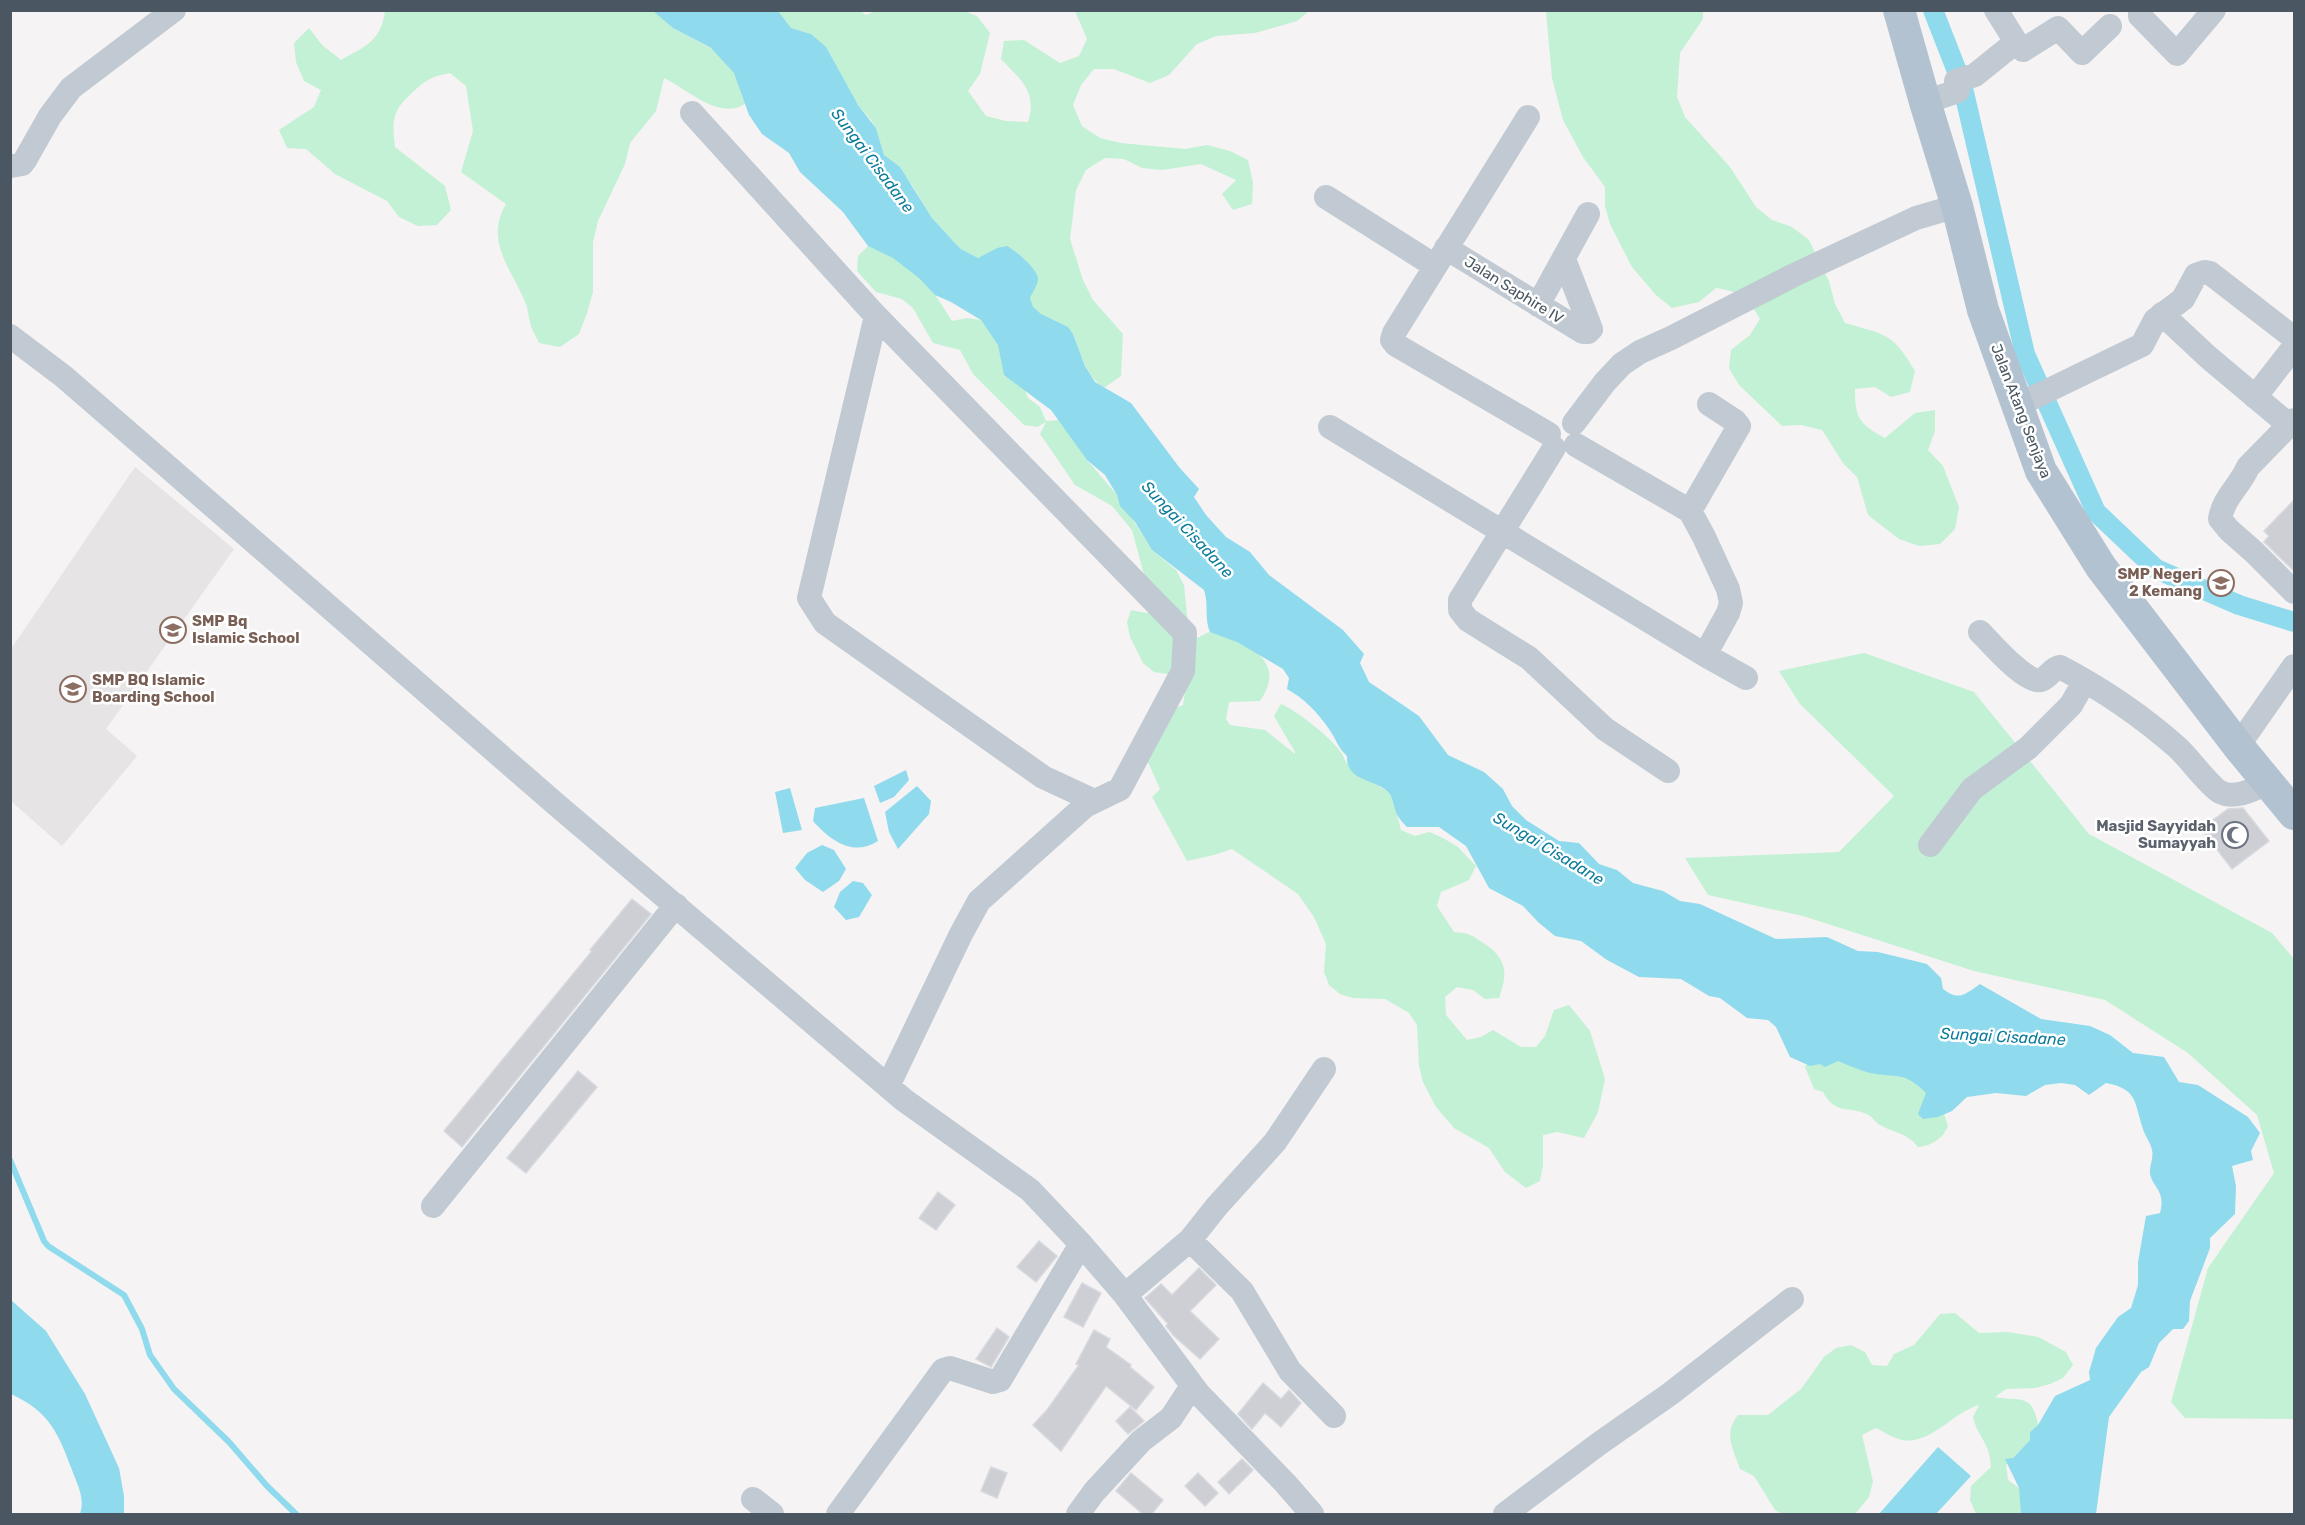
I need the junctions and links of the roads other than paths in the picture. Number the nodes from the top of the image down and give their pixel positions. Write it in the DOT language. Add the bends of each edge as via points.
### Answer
graph roads {
  1 [pos="174,10"];
  2 [pos="1899,10"];
  3 [pos="1996,10"];
  4 [pos="2140,10"];
  5 [pos="2214,10"];
  6 [pos="2110,26"];
  7 [pos="2016,42"];
  8 [pos="1925,102"];
  9 [pos="692,113"];
  10 [pos="1528,117"];
  11 [pos="11,166"];
  12 [pos="1326,196"];
  13 [pos="1958,206"];
  14 [pos="1588,214"];
  15 [pos="1441,257"];
  16 [pos="1564,259"];
  17 [pos="1538,306"];
  18 [pos="2162,314"];
  19 [pos="876,316"];
  20 [pos="10,336"];
  21 [pos="2295,338"];
  22 [pos="2295,347"];
  23 [pos="2255,397"];
  24 [pos="2030,399"];
  25 [pos="1709,404"];
  26 [pos="2292,422"];
  27 [pos="1330,427"];
  28 [pos="1563,438"];
  29 [pos="1690,511"];
  30 [pos="1502,531"];
  31 [pos="2295,592"];
  32 [pos="1980,632"];
  33 [pos="1705,655"];
  34 [pos="2295,666"];
  35 [pos="1746,678"];
  36 [pos="2084,682"];
  37 [pos="2238,746"];
  38 [pos="1668,771"];
  39 [pos="2268,783"];
  40 [pos="1085,806"];
  41 [pos="2295,814"];
  42 [pos="1930,845"];
  43 [pos="676,905"];
  44 [pos="1324,1069"];
  45 [pos="888,1086"];
  46 [pos="433,1206"];
  47 [pos="1190,1240"];
  48 [pos="1081,1244"];
  49 [pos="1125,1295"];
  50 [pos="1792,1299"];
  51 [pos="1192,1386"];
  52 [pos="1335,1416"];
  53 [pos="753,1499"];
  54 [pos="772,1515"];
  55 [pos="838,1515"];
  56 [pos="1077,1515"];
  57 [pos="1312,1515"];
  58 [pos="1505,1515"];
  1 -- 11 [label="street" via="71,88 22,164"];
  2 -- 8 [label="main road, Jalan Atang Senjaya"];
  3 -- 7 [label="street"];
  4 -- 5 [label="street" via="2140,16 2177,54"];
  6 -- 7 [label="street" via="2082,53 2058,27 2023,50"];
  7 -- 8 [label="street" via="1966,78 1958,91"];
  8 -- 13 [label="main road, Jalan Atang Senjaya"];
  9 -- 19 [label="street"];
  10 -- 15 [label="street"];
  12 -- 15 [label="street, Jalan Saphire IV"];
  13 -- 24 [label="main road, Jalan Atang Senjaya" via="1983,310"];
  13 -- 28 [label="street" via="1916,218 1640,352 1605,382"];
  14 -- 16 [label="street"];
  15 -- 17 [label="street, Jalan Saphire IV"];
  15 -- 28 [label="street" via="1392,340"];
  16 -- 17 [label="street"];
  16 -- 17 [label="street, Jalan Saphire IV" via="1590,331 1582,332"];
  18 -- 21 [label="street" via="2183,299 2196,275 2205,272"];
  18 -- 23 [label="street"];
  18 -- 24 [label="street" via="2143,345"];
  19 -- 40 [label="street" via="809,598 825,623 1043,777 1087,797"];
  19 -- 40 [label="street" via="1185,633 1183,671 1120,789"];
  20 -- 43 [label="street" via="63,376"];
  22 -- 23 [label="street"];
  23 -- 26 [label="street"];
  24 -- 37 [label="main road, Jalan Atang Senjaya" via="2041,471 2101,567"];
  25 -- 29 [label="street" via="1739,426"];
  26 -- 31 [label="street" via="2248,467 2223,505 2220,519"];
  27 -- 30 [label="street"];
  28 -- 29 [label="street"];
  28 -- 30 [label="street"];
  29 -- 33 [label="street" via="1719,568 1731,603"];
  30 -- 33 [label="street"];
  30 -- 38 [label="street" via="1461,600 1460,610 1468,620 1528,658 1605,729"];
  32 -- 36 [label="street" via="2035,680 2042,680 2058,666"];
  33 -- 35 [label="street"];
  34 -- 37 [label="street"];
  36 -- 39 [label="street" via="2152,725 2219,792 2244,793"];
  36 -- 42 [label="street" via="2071,705 2028,748 1972,789"];
  37 -- 39 [label="main road, Jalan Atang Senjaya"];
  39 -- 41 [label="main road, Jalan Atang Senjaya"];
  40 -- 45 [label="street" via="980,901"];
  43 -- 45 [label="street"];
  43 -- 46 [label="street"];
  44 -- 47 [label="street" via="1275,1142"];
  45 -- 48 [label="street" via="1030,1190"];
  47 -- 49 [label="street"];
  47 -- 52 [label="street" via="1242,1290 1290,1371"];
  48 -- 49 [label="street"];
  48 -- 55 [label="street" via="1000,1380 993,1382 950,1368 943,1370"];
  49 -- 51 [label="street"];
  50 -- 58 [label="street"];
  51 -- 56 [label="street" via="1171,1418 1141,1441"];
  51 -- 57 [label="street"];
  53 -- 54 [label="street"];
}
